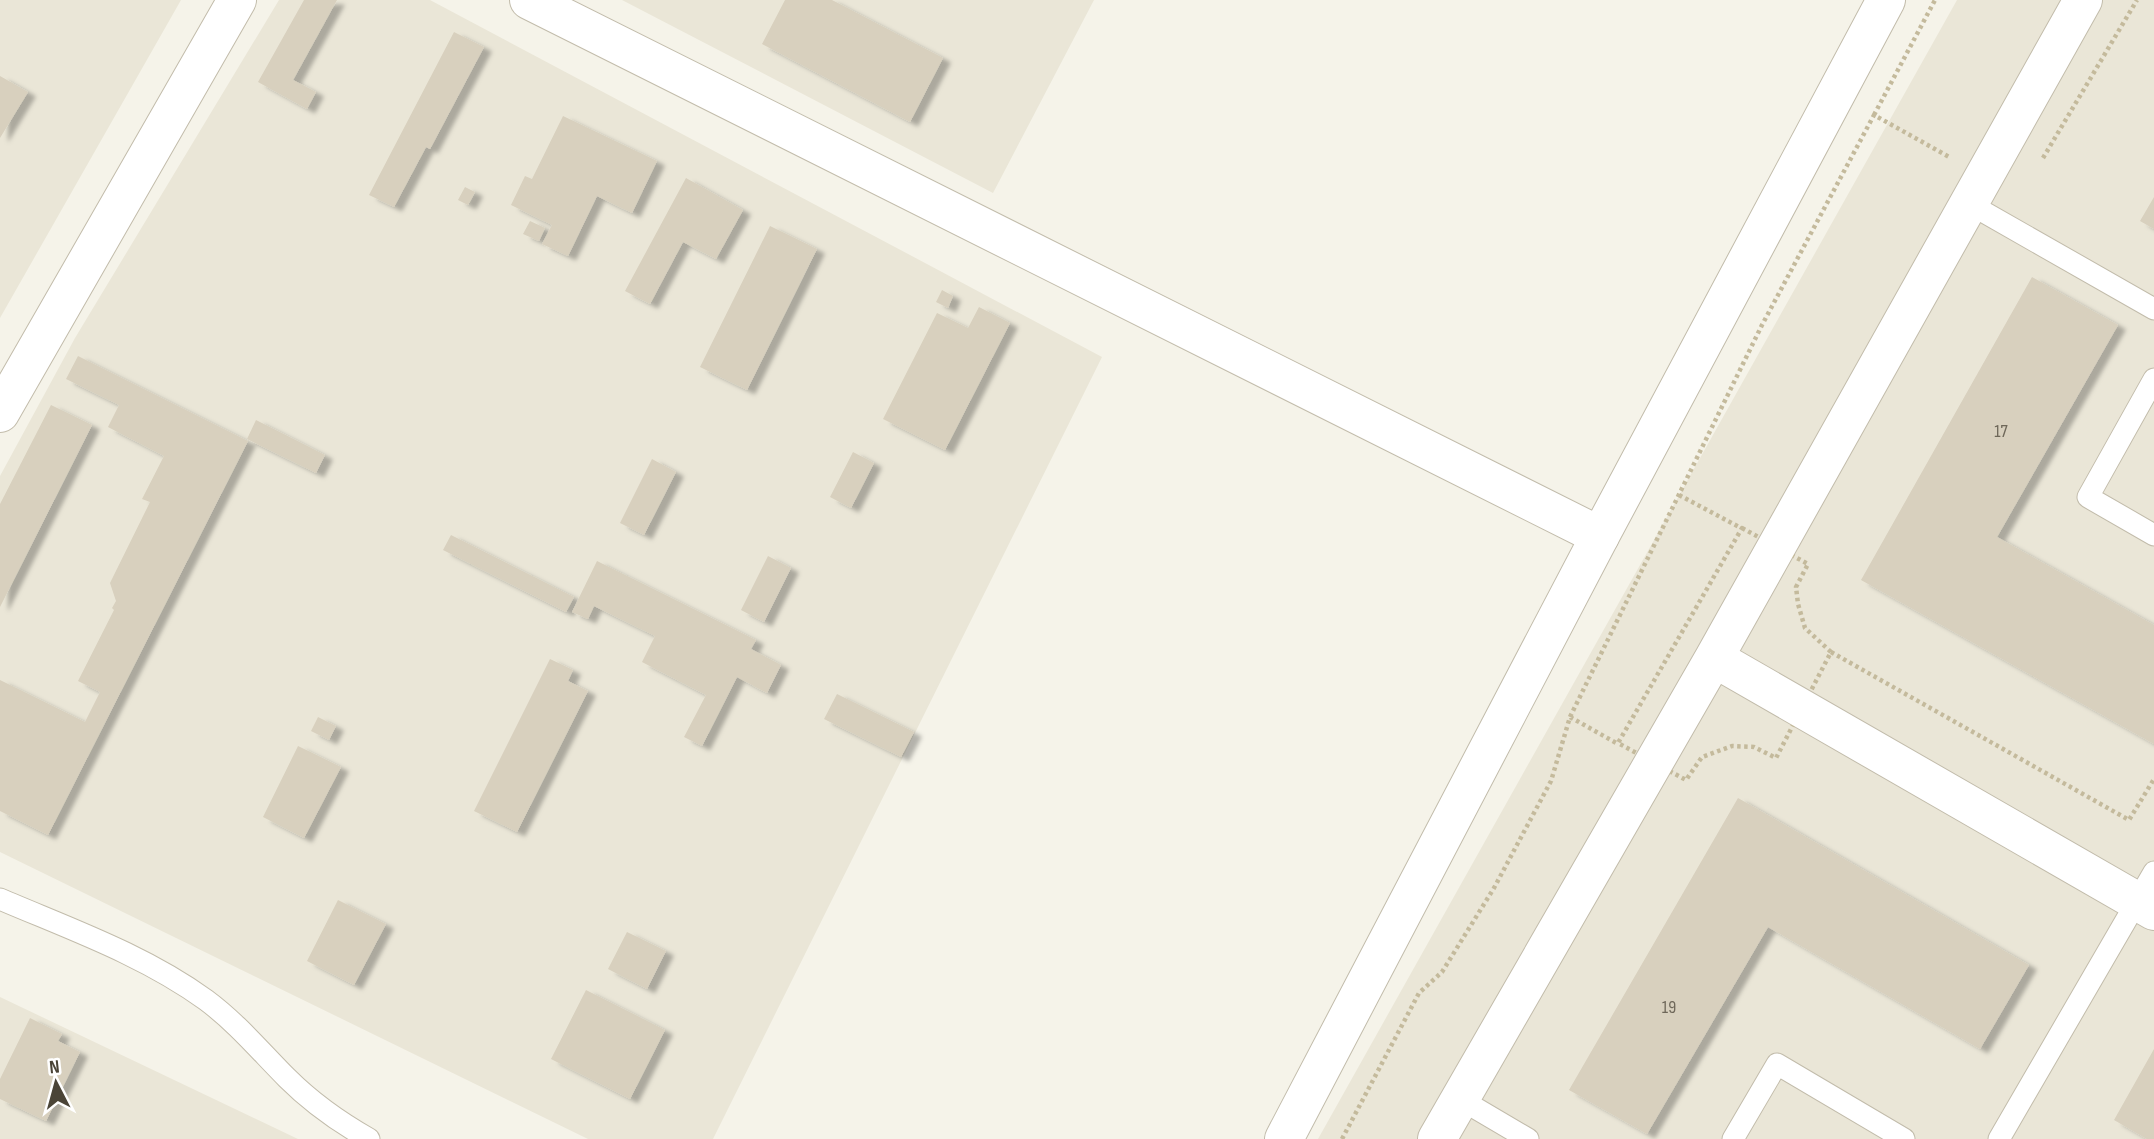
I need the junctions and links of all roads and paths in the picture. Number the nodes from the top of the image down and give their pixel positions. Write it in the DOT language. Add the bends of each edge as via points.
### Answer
graph roads {
  1 [pos="237,0"];
  2 [pos="529,0"];
  3 [pos="1886,0"];
  4 [pos="1935,0"];
  5 [pos="2083,0"];
  6 [pos="1874,116"];
  7 [pos="1953,159"];
  8 [pos="1968,203"];
  9 [pos="2154,309"];
  10 [pos="2154,379"];
  11 [pos="0,413"];
  12 [pos="2154,535"];
  13 [pos="1600,536"];
  14 [pos="1831,652"];
  15 [pos="1714,658"];
  16 [pos="1570,717"];
  17 [pos="1612,755"];
  18 [pos="2154,779"];
  19 [pos="2148,895"];
  20 [pos="0,899"];
  21 [pos="1460,1099"];
  22 [pos="369,1139"];
  23 [pos="1284,1139"];
  24 [pos="1342,1139"];
  25 [pos="1437,1139"];
  26 [pos="1528,1139"];
  27 [pos="1733,1139"];
  28 [pos="1904,1139"];
  29 [pos="1999,1139"];
  1 -- 11 [label="street"];
  2 -- 13 [label="street"];
  3 -- 13 [label="street"];
  4 -- 6 [label="path"];
  5 -- 8 [label="street"];
  6 -- 7 [label="path"];
  6 -- 16 [label="path" via="1762,325"];
  8 -- 9 [label="lane"];
  8 -- 15 [label="street"];
  10 -- 12 [label="lane" via="2088,497"];
  13 -- 23 [label="street"];
  14 -- 18 [label="path" via="2129,820"];
  15 -- 19 [label="street"];
  15 -- 21 [label="street"];
  16 -- 17 [label="path" via="1618,743"];
  16 -- 24 [label="path" via="1551,781 1494,888 1442,972 1419,993"];
  19 -- 29 [label="lane"];
  20 -- 22 [label="lane" via="141,959 206,1000 337,1121"];
  21 -- 25 [label="street"];
  21 -- 26 [label="lane"];
  27 -- 28 [label="lane" via="1777,1065"];
}
